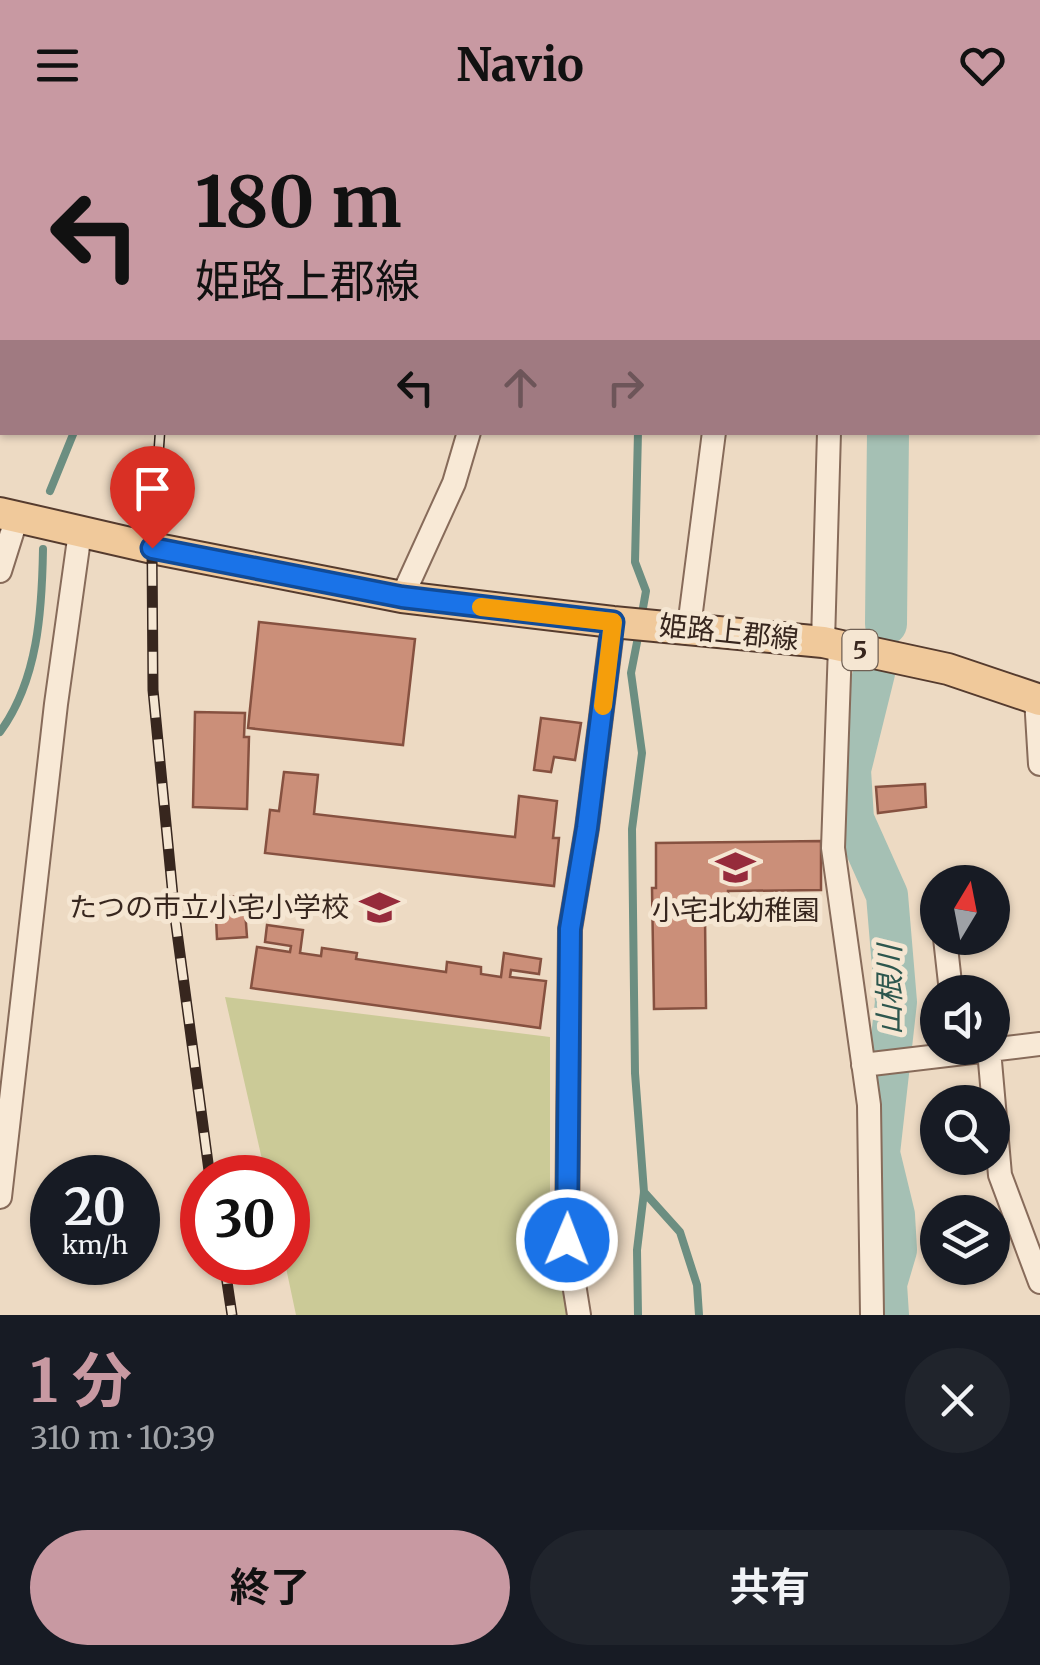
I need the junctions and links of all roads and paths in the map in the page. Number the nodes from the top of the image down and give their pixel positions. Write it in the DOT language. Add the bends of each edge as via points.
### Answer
graph roads {
  1 [pos="468,435"];
  2 [pos="713,435"];
  3 [pos="829,435"];
  4 [pos="9,515"];
  5 [pos="80,532"];
  6 [pos="0,571"];
  7 [pos="402,597"];
  8 [pos="622,622"];
  9 [pos="681,626"];
  10 [pos="831,644"];
  11 [pos="1038,699"];
  12 [pos="1040,764"];
  13 [pos="1040,1044"];
  14 [pos="1010,1048"];
  15 [pos="920,1057"];
  16 [pos="863,1065"];
  17 [pos="990,1065"];
  18 [pos="0,1196"];
  19 [pos="1040,1282"];
  20 [pos="579,1315"];
  21 [pos="872,1315"];
  1 -- 7 [label="street" via="454,483"];
  2 -- 9 [label="street"];
  3 -- 10 [label="street"];
  4 -- 5 [label="main road, 姫路上郡線 / 5"];
  4 -- 6 [label="street"];
  5 -- 7 [label="main road, 姫路上郡線 / 5"];
  5 -- 18 [label="street"];
  7 -- 8 [label="main road, 姫路上郡線 / 5"];
  8 -- 9 [label="main road, 姫路上郡線 / 5"];
  8 -- 20 [label="street" via="570,929 567,1240"];
  9 -- 10 [label="main road, 姫路上郡線 / 5"];
  10 -- 11 [label="main road, 姫路上郡線 / 5" via="948,669"];
  10 -- 16 [label="street" via="833,848"];
  11 -- 12 [label="street"];
  13 -- 14 [label="street"];
  15 -- 16 [label="street"];
  16 -- 21 [label="street"];
  17 -- 19 [label="street" via="1000,1175"];
}
